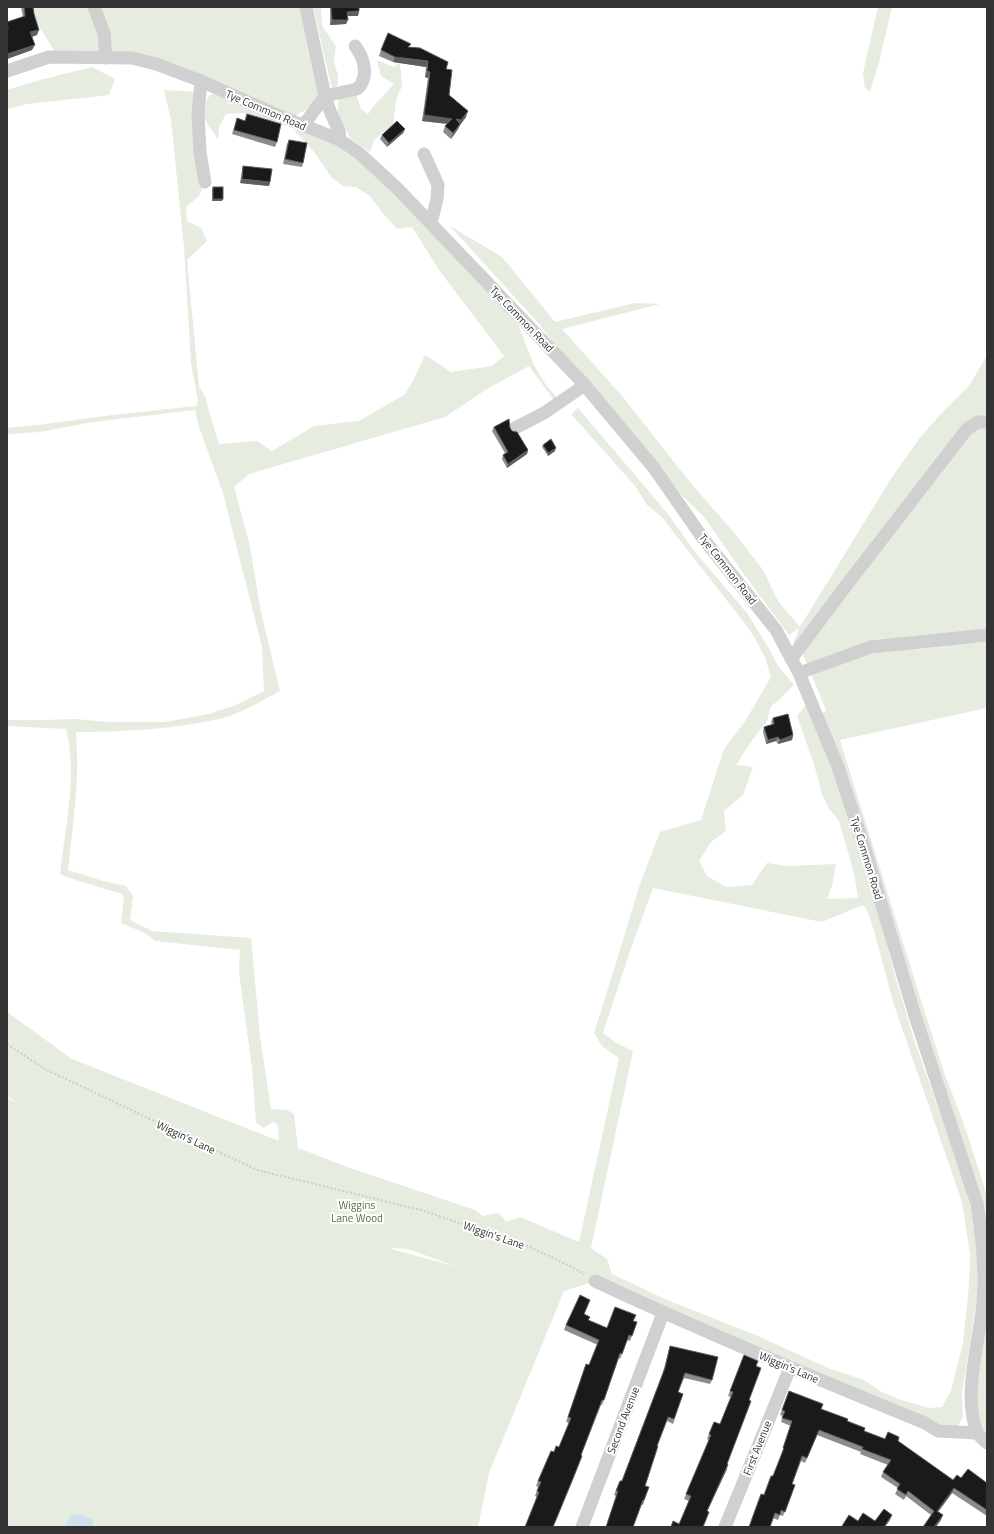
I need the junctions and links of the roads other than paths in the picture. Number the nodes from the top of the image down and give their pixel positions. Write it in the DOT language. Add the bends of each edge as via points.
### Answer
graph roads {
  1 [pos="94,7"];
  2 [pos="306,7"];
  3 [pos="355,46"];
  4 [pos="106,58"];
  5 [pos="7,71"];
  6 [pos="200,81"];
  7 [pos="325,96"];
  8 [pos="303,126"];
  9 [pos="340,140"];
  10 [pos="424,154"];
  11 [pos="206,182"];
  12 [pos="431,224"];
  13 [pos="585,385"];
  14 [pos="987,422"];
  15 [pos="515,428"];
  16 [pos="987,635"];
  17 [pos="791,659"];
  18 [pos="799,673"];
  19 [pos="595,1281"];
  20 [pos="663,1313"];
  21 [pos="790,1368"];
  22 [pos="977,1433"];
  23 [pos="987,1443"];
  24 [pos="582,1527"];
  25 [pos="726,1527"];
  1 -- 4 [label="street" via="104,33"];
  2 -- 7 [label="street"];
  3 -- 7 [label="street" via="361,53 365,69 361,86"];
  4 -- 5 [label="street, Tye Common Road" via="49,57"];
  4 -- 6 [label="street, Tye Common Road" via="132,58 156,64"];
  6 -- 8 [label="street, Tye Common Road"];
  6 -- 11 [label="street" via="200,152"];
  7 -- 8 [label="street"];
  7 -- 9 [label="street"];
  8 -- 9 [label="street, Tye Common Road"];
  9 -- 12 [label="street, Tye Common Road" via="359,153 397,188"];
  10 -- 12 [label="street" via="438,185"];
  12 -- 13 [label="street, Tye Common Road"];
  13 -- 15 [label="street" via="544,413"];
  13 -- 17 [label="street, Tye Common Road" via="654,468 702,537 776,630"];
  14 -- 17 [label="street" via="978,422 966,429"];
  16 -- 18 [label="street" via="871,647"];
  17 -- 18 [label="street, Tye Common Road"];
  18 -- 22 [label="street, Tye Common Road" via="838,767 915,1016 977,1204 984,1269 983,1301 972,1385 972,1410"];
  19 -- 20 [label="street, Wiggin's Lane"];
  20 -- 21 [label="street, Wiggin's Lane"];
  20 -- 24 [label="street, Second Avenue"];
  21 -- 22 [label="street, Wiggin's Lane" via="925,1423 938,1431"];
  21 -- 25 [label="street, First Avenue"];
  22 -- 23 [label="street"];
}
